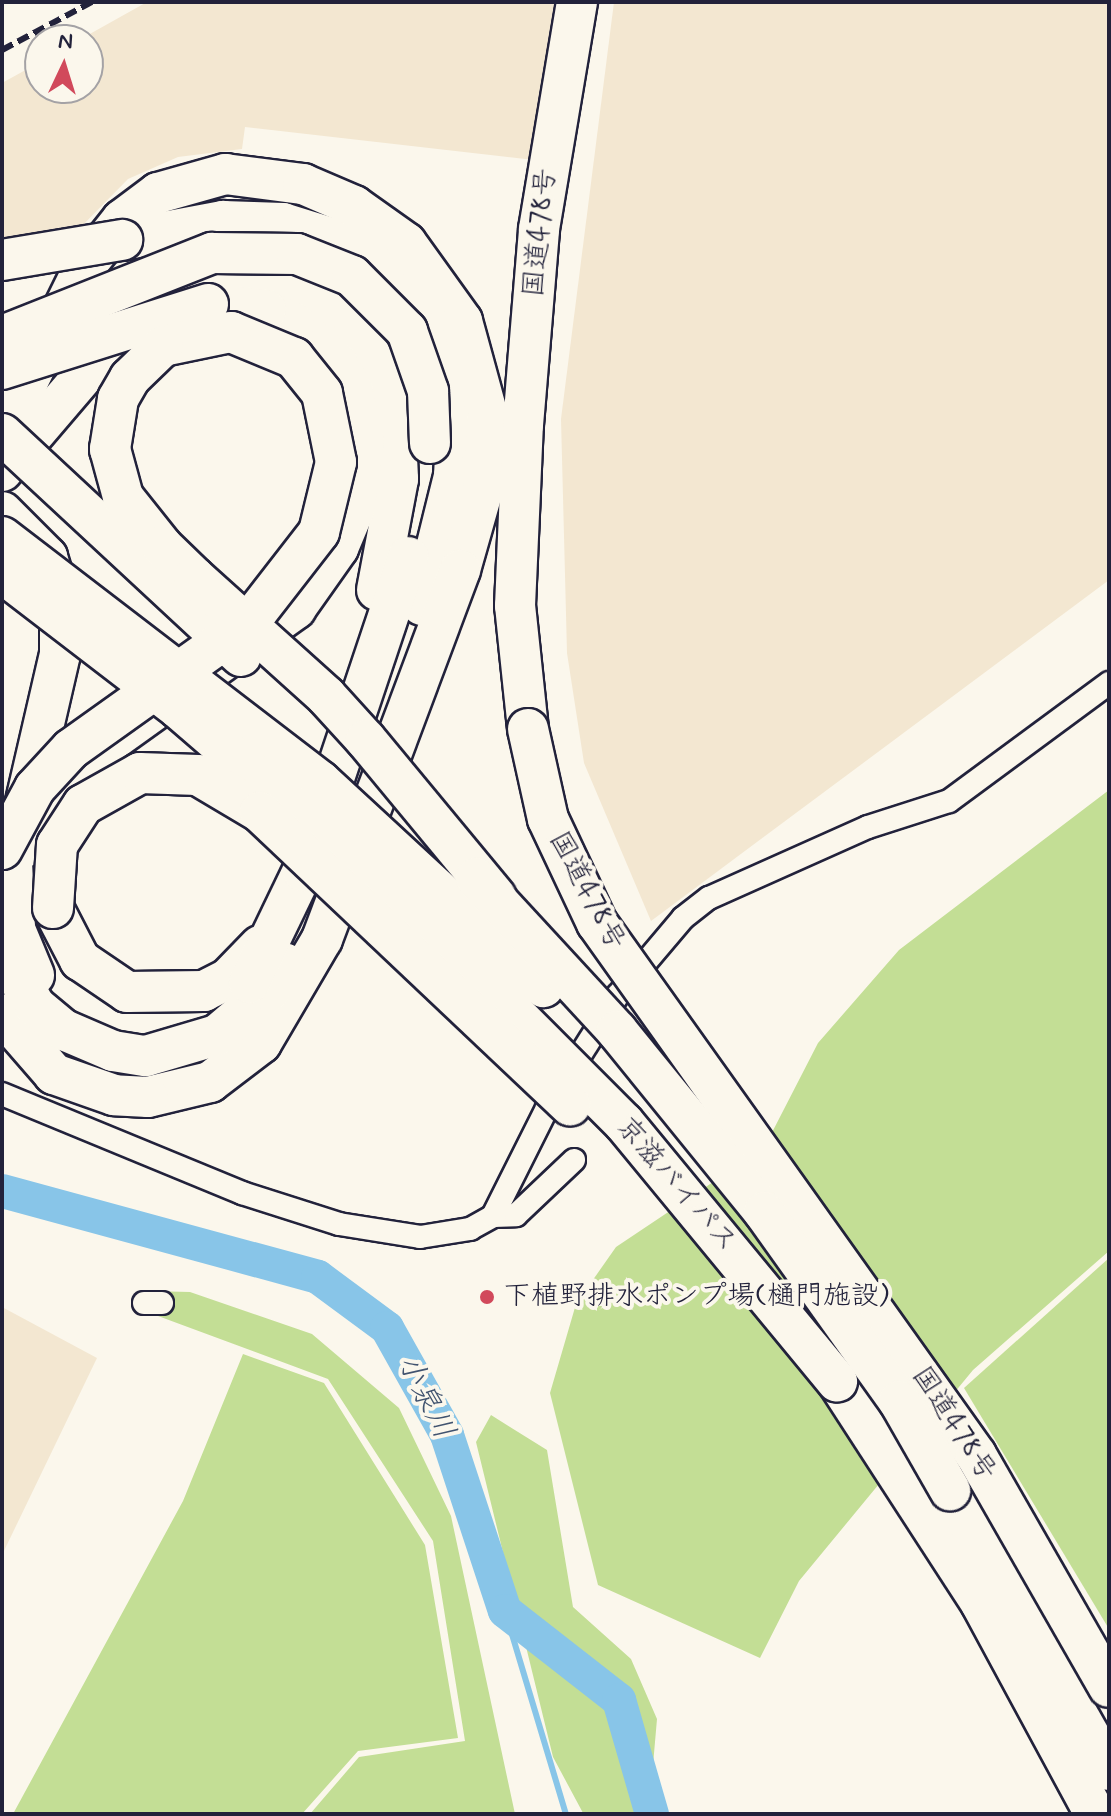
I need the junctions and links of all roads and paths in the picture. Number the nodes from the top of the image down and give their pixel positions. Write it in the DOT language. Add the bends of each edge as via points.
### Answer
graph roads {
  1 [pos="577,2"];
  2 [pos="122,240"];
  3 [pos="2,252"];
  4 [pos="2,260"];
  5 [pos="2,336"];
  6 [pos="2,369"];
  7 [pos="2,413"];
  8 [pos="2,434"];
  9 [pos="443,448"];
  10 [pos="2,471"];
  11 [pos="2,512"];
  12 [pos="2,537"];
  13 [pos="2,573"];
  14 [pos="430,579"];
  15 [pos="2,595"];
  16 [pos="1109,683"];
  17 [pos="176,694"];
  18 [pos="348,743"];
  19 [pos="393,747"];
  20 [pos="2,849"];
  21 [pos="496,897"];
  22 [pos="291,899"];
  23 [pos="12,905"];
  24 [pos="2,951"];
  25 [pos="3,1016"];
  26 [pos="2,1094"];
  27 [pos="574,1160"];
  28 [pos="493,1216"];
  29 [pos="837,1381"];
  30 [pos="950,1490"];
  31 [pos="1109,1687"];
  32 [pos="1109,1770"];
  33 [pos="1095,1814"];
  1 -- 31 [label="highway, 国道478号, bridge" via="539,229 515,606 528,729 548,819 597,923 976,1455"];
  2 -- 3 [label="highway, bridge"];
  2 -- 4 [label="highway, bridge"];
  2 -- 9 [label="highway" via="252,220 314,230 374,259 414,296 446,354 458,406"];
  5 -- 9 [label="highway, bridge" via="212,253 297,254 352,276 407,331"];
  6 -- 23 [label="highway, bridge" via="185,307 237,305 294,323 338,364 353,392 364,442 354,510 320,578 268,632 97,751 64,784 29,836"];
  7 -- 19 [label="highway" via="28,381 71,288 107,237 148,199 202,177 280,177 354,206 426,264 462,321 488,416 475,522"];
  8 -- 21 [label="highway, bridge" via="166,591 361,762"];
  9 -- 14 [label="highway"];
  9 -- 18 [label="highway"];
  10 -- 18 [label="highway" via="107,348 162,301 211,283 262,282 333,309 385,371 400,451"];
  11 -- 23 [label="highway" via="47,557 60,600 60,654 14,834"];
  12 -- 17 [label="highway, bridge"];
  13 -- 17 [label="highway, bridge"];
  14 -- 19 [label="highway"];
  14 -- 24 [label="highway" via="314,902 269,991 245,1016 193,1046 146,1056 113,1051 64,1030 35,1006"];
  15 -- 17 [label="highway, bridge"];
  16 -- 28 [label="street" via="943,810 868,827 724,891 671,928 564,1081"];
  17 -- 29 [label="highway, 京滋バイパス, bridge" via="518,1013 643,1145"];
  17 -- 30 [label="highway, 京滋バイパス, bridge" via="384,836 624,1071 762,1233"];
  18 -- 22 [label="highway"];
  19 -- 25 [label="highway" via="303,981 261,1043 236,1065 182,1091 114,1095 54,1074"];
  20 -- 21 [label="highway, bridge" via="53,767 115,712 214,647 235,629 246,620 257,612 319,532 336,462 322,393 294,358 231,332 174,341 130,378 111,435 123,497 162,546 194,577 238,617 249,627 304,677 326,696"];
  21 -- 30 [label="highway, bridge" via="764,1212 899,1401"];
  22 -- 23 [label="highway" via="247,987 225,1009 153,1034 107,1029 50,994 24,956"];
  22 -- 29 [label="highway, bridge" via="249,962 228,979 204,991 152,997 127,992 80,960 53,908 52,863 64,830 109,785 140,773 177,771 239,795 643,1175"];
  26 -- 28 [label="street" via="242,1193 339,1224 420,1237 470,1229"];
  27 -- 28 [label="street" via="516,1215"];
  29 -- 33 [label="highway, 京滋バイパス" via="981,1603"];
  30 -- 32 [label="highway, 京滋バイパス"];
}
